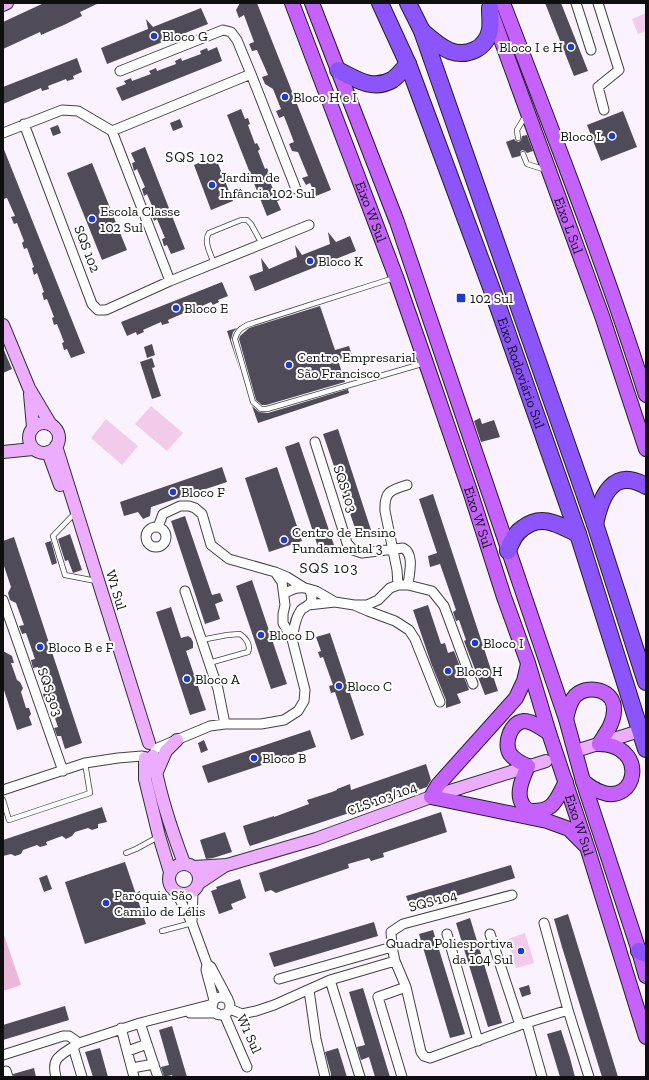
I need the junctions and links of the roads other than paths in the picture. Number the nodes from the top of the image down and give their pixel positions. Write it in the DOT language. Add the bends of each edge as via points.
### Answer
graph roads {
  1 [pos="7,3"];
  2 [pos="292,3"];
  3 [pos="312,3"];
  4 [pos="380,3"];
  5 [pos="408,3"];
  6 [pos="576,3"];
  7 [pos="598,3"];
  8 [pos="3,5"];
  9 [pos="494,5"];
  10 [pos="422,31"];
  11 [pos="591,50"];
  12 [pos="408,64"];
  13 [pos="338,70"];
  14 [pos="120,71"];
  15 [pos="250,74"];
  16 [pos="604,110"];
  17 [pos="527,112"];
  18 [pos="24,124"];
  19 [pos="112,131"];
  20 [pos="3,133"];
  21 [pos="518,138"];
  22 [pos="523,154"];
  23 [pos="549,170"];
  24 [pos="296,189"];
  25 [pos="309,224"];
  26 [pos="262,244"];
  27 [pos="214,263"];
  28 [pos="396,277"];
  29 [pos="170,281"];
  30 [pos="3,325"];
  31 [pos="426,363"];
  32 [pos="29,388"];
  33 [pos="646,395"];
  34 [pos="51,425"];
  35 [pos="31,431"];
  36 [pos="315,442"];
  37 [pos="34,449"];
  38 [pos="52,449"];
  39 [pos="646,449"];
  40 [pos="4,452"];
  41 [pos="407,485"];
  42 [pos="646,486"];
  43 [pos="74,515"];
  44 [pos="595,524"];
  45 [pos="158,527"];
  46 [pos="578,534"];
  47 [pos="393,549"];
  48 [pos="508,551"];
  49 [pos="275,572"];
  50 [pos="94,581"];
  51 [pos="408,585"];
  52 [pos="398,586"];
  53 [pos="306,588"];
  54 [pos="185,591"];
  55 [pos="284,594"];
  56 [pos="3,600"];
  57 [pos="378,600"];
  58 [pos="335,602"];
  59 [pos="285,605"];
  60 [pos="354,605"];
  61 [pos="305,607"];
  62 [pos="381,616"];
  63 [pos="292,638"];
  64 [pos="202,640"];
  65 [pos="209,663"];
  66 [pos="528,663"];
  67 [pos="646,682"];
  68 [pos="473,684"];
  69 [pos="440,702"];
  70 [pos="566,719"];
  71 [pos="225,724"];
  72 [pos="549,733"];
  73 [pos="634,733"];
  74 [pos="177,740"];
  75 [pos="599,744"];
  76 [pos="582,749"];
  77 [pos="646,749"];
  78 [pos="147,750"];
  79 [pos="546,761"];
  80 [pos="85,763"];
  81 [pos="528,766"];
  82 [pos="63,771"];
  83 [pos="156,774"];
  84 [pos="583,781"];
  85 [pos="566,782"];
  86 [pos="3,790"];
  87 [pos="432,797"];
  88 [pos="3,800"];
  89 [pos="159,836"];
  90 [pos="587,847"];
  91 [pos="126,853"];
  92 [pos="189,865"];
  93 [pos="227,865"];
  94 [pos="170,872"];
  95 [pos="196,887"];
  96 [pos="176,892"];
  97 [pos="512,894"];
  98 [pos="192,923"];
  99 [pos="544,924"];
  100 [pos="162,931"];
  101 [pos="448,934"];
  102 [pos="490,934"];
  103 [pos="392,947"];
  104 [pos="642,953"];
  105 [pos="395,961"];
  106 [pos="207,964"];
  107 [pos="646,976"];
  108 [pos="279,979"];
  109 [pos="330,980"];
  110 [pos="406,987"];
  111 [pos="309,990"];
  112 [pos="228,999"];
  113 [pos="213,1002"];
  114 [pos="568,1010"];
  115 [pos="181,1012"];
  116 [pos="223,1012"];
  117 [pos="140,1023"];
  118 [pos="524,1025"];
  119 [pos="121,1028"];
  120 [pos="646,1037"];
  121 [pos="478,1041"];
  122 [pos="147,1044"];
  123 [pos="76,1045"];
  124 [pos="128,1051"];
  125 [pos="3,1055"];
  126 [pos="154,1064"];
  127 [pos="247,1067"];
  128 [pos="133,1072"];
  129 [pos="56,1077"];
  130 [pos="82,1077"];
  131 [pos="158,1077"];
  132 [pos="325,1077"];
  133 [pos="360,1077"];
  134 [pos="402,1077"];
  135 [pos="542,1077"];
  136 [pos="589,1077"];
  1 -- 8 [label="street"];
  2 -- 28 [label="main road, Eixo W Sul"];
  3 -- 13 [label="main road, Eixo W Sul"];
  4 -- 12 [label="highway, Eixo Rodoviário Sul"];
  5 -- 10 [label="highway, Eixo Rodoviário Sul"];
  6 -- 11 [label="street"];
  7 -- 16 [label="street" via="619,70 598,87"];
  9 -- 10 [label="highway" via="490,30 484,43 473,52 462,54 449,51"];
  9 -- 17 [label="main road, Eixo L Sul"];
  9 -- 33 [label="main road, Eixo L Sul" via="586,218"];
  10 -- 44 [label="highway, Eixo Rodoviário Sul"];
  12 -- 13 [label="highway" via="392,80 378,85 364,84"];
  12 -- 46 [label="highway, Eixo Rodoviário Sul" via="495,298"];
  13 -- 48 [label="main road, Eixo W Sul" via="397,222"];
  14 -- 15 [label="street" via="223,30 231,32 237,40"];
  15 -- 19 [label="street"];
  15 -- 24 [label="street"];
  17 -- 21 [label="lane" via="517,130"];
  17 -- 23 [label="main road, Eixo L Sul"];
  18 -- 19 [label="street" via="62,110 70,110 78,111"];
  18 -- 20 [label="street"];
  18 -- 29 [label="street, SQS 102" via="92,304 98,310 106,310"];
  19 -- 29 [label="street"];
  22 -- 23 [label="lane" via="527,164"];
  23 -- 39 [label="main road, Eixo L Sul" via="602,316"];
  25 -- 26 [label="street, SQS 102"];
  26 -- 27 [label="street, SQS 102"];
  26 -- 27 [label="lane" via="251,224 247,220 241,220 207,237 206,241"];
  27 -- 29 [label="street, SQS 102"];
  28 -- 31 [label="main road, Eixo W Sul"];
  28 -- 31 [label="lane" via="240,329 235,339 253,402 261,409 267,409"];
  30 -- 32 [label="street"];
  31 -- 66 [label="main road, Eixo W Sul"];
  32 -- 34 [label="street"];
  32 -- 35 [label="street"];
  34 -- 35 [label="street" via="41,423"];
  34 -- 38 [label="street" via="58,437"];
  35 -- 37 [label="street" via="30,445"];
  35 -- 40 [label="street"];
  36 -- 47 [label="street, SQS 103" via="347,543 353,550 362,553"];
  37 -- 38 [label="street" via="42,453"];
  37 -- 40 [label="street"];
  38 -- 43 [label="street, W1 Sul"];
  41 -- 47 [label="street" via="393,489 387,494 385,503"];
  42 -- 44 [label="highway" via="626,478 615,483 604,494"];
  43 -- 50 [label="street, W1 Sul"];
  43 -- 50 [label="lane" via="52,536 66,575"];
  44 -- 67 [label="highway, Eixo Rodoviário Sul"];
  45 -- 49 [label="street" via="163,514 180,506 195,508 202,514 211,545 221,554 229,559"];
  46 -- 48 [label="highway" via="555,523 541,520 529,523 520,530 510,543"];
  46 -- 77 [label="highway, Eixo Rodoviário Sul"];
  47 -- 51 [label="street, SQS 103" via="403,548 410,556"];
  47 -- 52 [label="street"];
  48 -- 70 [label="main road, Eixo W Sul"];
  49 -- 53 [label="street"];
  49 -- 55 [label="street" via="282,582"];
  50 -- 78 [label="street, W1 Sul"];
  51 -- 52 [label="street"];
  51 -- 68 [label="street" via="432,591 444,606"];
  52 -- 57 [label="street" via="390,588"];
  53 -- 55 [label="street" via="292,589"];
  53 -- 58 [label="street"];
  53 -- 61 [label="street" via="312,595 312,601"];
  54 -- 64 [label="street"];
  55 -- 59 [label="street"];
  56 -- 82 [label="street, SQS 303"];
  57 -- 60 [label="street" via="367,605"];
  57 -- 62 [label="street"];
  58 -- 60 [label="street"];
  58 -- 61 [label="street"];
  59 -- 61 [label="street" via="294,609"];
  59 -- 63 [label="street" via="284,623"];
  60 -- 62 [label="street"];
  61 -- 63 [label="street" via="295,621"];
  62 -- 69 [label="street" via="396,621 409,630"];
  63 -- 71 [label="street" via="305,690 304,701 298,711 284,720 261,724"];
  64 -- 65 [label="street"];
  64 -- 65 [label="lane" via="240,634 248,644 248,652 245,654"];
  65 -- 71 [label="street" via="218,689"];
  66 -- 72 [label="main road, Eixo W Sul"];
  66 -- 87 [label="main road" via="524,681 516,698 438,785"];
  70 -- 75 [label="main road" via="569,704 582,691 591,689 606,694 614,709 610,726"];
  70 -- 84 [label="main road, Eixo W Sul"];
  71 -- 74 [label="street" via="210,726"];
  72 -- 81 [label="main road" via="531,722 517,724 511,730 508,740 510,753 517,761"];
  72 -- 85 [label="main road, Eixo W Sul"];
  73 -- 75 [label="street"];
  74 -- 78 [label="street"];
  74 -- 83 [label="street" via="166,751"];
  75 -- 76 [label="street"];
  75 -- 84 [label="main road" via="618,747 630,758 633,766 630,785 616,794 609,794"];
  78 -- 80 [label="street"];
  78 -- 83 [label="street, W1 Sul"];
  78 -- 89 [label="street, W1 Sul" via="145,778"];
  79 -- 81 [label="street, CLS 103/104"];
  80 -- 82 [label="street"];
  80 -- 88 [label="lane" via="90,793 9,820"];
  81 -- 85 [label="main road" via="522,779 519,797 524,808 530,811 550,807"];
  81 -- 87 [label="street, CLS 103/104"];
  82 -- 86 [label="street"];
  83 -- 92 [label="street, W1 Sul" via="172,830"];
  84 -- 104 [label="main road, Eixo W Sul"];
  85 -- 90 [label="main road, Eixo W Sul"];
  87 -- 90 [label="main road" via="547,821 569,829"];
  87 -- 93 [label="street, CLS 103/104" via="316,839"];
  89 -- 91 [label="lane"];
  89 -- 94 [label="street, W1 Sul"];
  90 -- 120 [label="main road, Eixo W Sul"];
  92 -- 93 [label="street, CLS 103/104"];
  92 -- 94 [label="street" via="173,868"];
  92 -- 95 [label="street" via="200,877"];
  93 -- 95 [label="street, CLS 103/104"];
  94 -- 96 [label="street" via="169,884"];
  95 -- 96 [label="street" via="182,894"];
  95 -- 98 [label="street, W1 Sul"];
  96 -- 98 [label="street, W1 Sul"];
  97 -- 103 [label="street, SQS 104" via="403,924 391,932"];
  98 -- 100 [label="lane"];
  98 -- 106 [label="street, W1 Sul"];
  99 -- 114 [label="street"];
  101 -- 121 [label="street"];
  102 -- 118 [label="street"];
  103 -- 105 [label="street, SQS 104"];
  103 -- 108 [label="street"];
  104 -- 107 [label="main road, Eixo W Sul"];
  105 -- 109 [label="street"];
  105 -- 110 [label="street, SQS 104"];
  106 -- 112 [label="street, W1 Sul"];
  106 -- 113 [label="street, W1 Sul"];
  109 -- 111 [label="street"];
  109 -- 133 [label="street"];
  110 -- 121 [label="street, SQS 104" via="424,1056 430,1058"];
  110 -- 134 [label="street" via="378,997"];
  111 -- 116 [label="street" via="256,1011 242,1014"];
  111 -- 132 [label="street"];
  112 -- 113 [label="street" via="221,997"];
  112 -- 116 [label="street" via="230,1002"];
  113 -- 115 [label="street"];
  113 -- 116 [label="street" via="214,1011"];
  114 -- 118 [label="street, SQS 104"];
  114 -- 136 [label="street"];
  115 -- 116 [label="street"];
  115 -- 117 [label="street"];
  116 -- 127 [label="street, W1 Sul"];
  117 -- 119 [label="street"];
  117 -- 122 [label="street"];
  118 -- 121 [label="street, SQS 104"];
  118 -- 135 [label="street"];
  119 -- 123 [label="street"];
  119 -- 124 [label="street"];
  122 -- 124 [label="street"];
  122 -- 126 [label="street"];
  123 -- 125 [label="street" via="69,1036 63,1036"];
  123 -- 129 [label="street" via="55,1060 53,1067"];
  123 -- 130 [label="street"];
  124 -- 128 [label="street"];
  126 -- 128 [label="street"];
  126 -- 131 [label="street"];
}
